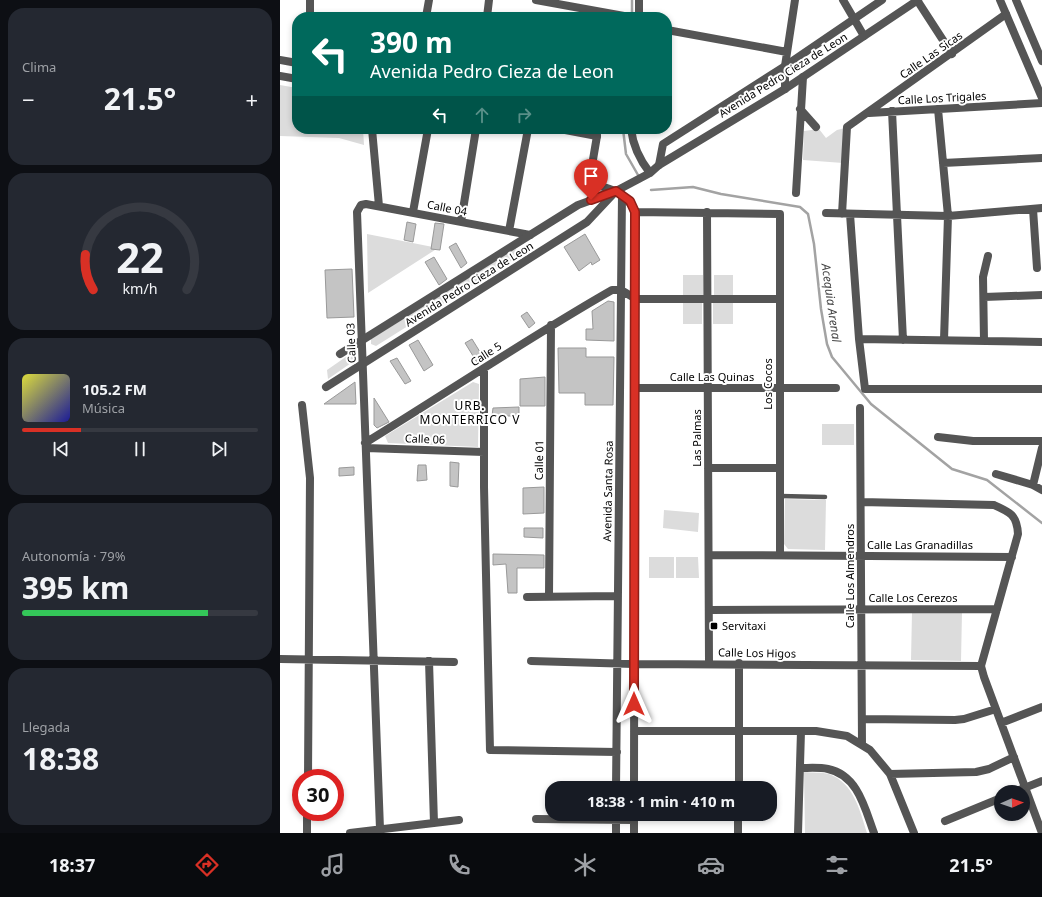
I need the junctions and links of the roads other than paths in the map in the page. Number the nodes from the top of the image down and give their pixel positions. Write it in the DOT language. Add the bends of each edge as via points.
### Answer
graph roads {
  1 [pos="310,0"];
  2 [pos="429,0"];
  3 [pos="489,0"];
  4 [pos="536,0"];
  5 [pos="639,0"];
  6 [pos="795,0"];
  7 [pos="843,0"];
  8 [pos="882,0"];
  9 [pos="917,0"];
  10 [pos="1000,0"];
  11 [pos="1016,0"];
  12 [pos="310,12"];
  13 [pos="427,12"];
  14 [pos="488,12"];
  15 [pos="602,12"];
  16 [pos="639,12"];
  17 [pos="1006,14"];
  18 [pos="854,19"];
  19 [pos="672,31"];
  20 [pos="864,36"];
  21 [pos="787,52"];
  22 [pos="952,54"];
  23 [pos="280,60"];
  24 [pos="1042,61"];
  25 [pos="292,62"];
  26 [pos="785,66"];
  27 [pos="280,76"];
  28 [pos="803,77"];
  29 [pos="292,78"];
  30 [pos="785,89"];
  31 [pos="1042,98"];
  32 [pos="1042,103"];
  33 [pos="800,109"];
  34 [pos="938,110"];
  35 [pos="892,111"];
  36 [pos="869,113"];
  37 [pos="816,127"];
  38 [pos="372,134"];
  39 [pos="427,134"];
  40 [pos="475,134"];
  41 [pos="527,134"];
  42 [pos="596,134"];
  43 [pos="632,134"];
  44 [pos="1042,158"];
  45 [pos="943,163"];
  46 [pos="658,165"];
  47 [pos="646,174"];
  48 [pos="619,193"];
  49 [pos="796,193"];
  50 [pos="360,206"];
  51 [pos="379,206"];
  52 [pos="1042,208"];
  53 [pos="1033,209"];
  54 [pos="413,212"];
  55 [pos="635,212"];
  56 [pos="707,212"];
  57 [pos="826,213"];
  58 [pos="846,214"];
  59 [pos="898,215"];
  60 [pos="948,216"];
  61 [pos="461,222"];
  62 [pos="509,231"];
  63 [pos="530,235"];
  64 [pos="988,256"];
  65 [pos="1037,268"];
  66 [pos="621,290"];
  67 [pos="1042,295"];
  68 [pos="984,297"];
  69 [pos="636,299"];
  70 [pos="708,299"];
  71 [pos="779,299"];
  72 [pos="552,325"];
  73 [pos="859,339"];
  74 [pos="362,340"];
  75 [pos="903,340"];
  76 [pos="944,340"];
  77 [pos="984,341"];
  78 [pos="1042,342"];
  79 [pos="340,354"];
  80 [pos="362,363"];
  81 [pos="484,370"];
  82 [pos="326,386"];
  83 [pos="636,388"];
  84 [pos="708,388"];
  85 [pos="779,388"];
  86 [pos="836,388"];
  87 [pos="1042,389"];
  88 [pos="302,405"];
  89 [pos="860,408"];
  90 [pos="938,437"];
  91 [pos="1042,441"];
  92 [pos="366,446"];
  93 [pos="1042,448"];
  94 [pos="484,452"];
  95 [pos="708,468"];
  96 [pos="780,468"];
  97 [pos="996,474"];
  98 [pos="1033,485"];
  99 [pos="1042,490"];
  100 [pos="780,496"];
  101 [pos="825,496"];
  102 [pos="861,502"];
  103 [pos="780,554"];
  104 [pos="709,555"];
  105 [pos="861,556"];
  106 [pos="1012,557"];
  107 [pos="549,596"];
  108 [pos="618,596"];
  109 [pos="527,597"];
  110 [pos="861,609"];
  111 [pos="997,609"];
  112 [pos="709,610"];
  113 [pos="280,659"];
  114 [pos="310,659"];
  115 [pos="374,660"];
  116 [pos="429,661"];
  117 [pos="532,661"];
  118 [pos="454,662"];
  119 [pos="709,663"];
  120 [pos="740,663"];
  121 [pos="618,664"];
  122 [pos="634,664"];
  123 [pos="861,665"];
  124 [pos="981,666"];
  125 [pos="1042,707"];
  126 [pos="996,709"];
  127 [pos="862,719"];
  128 [pos="1001,723"];
  129 [pos="739,730"];
  130 [pos="634,731"];
  131 [pos="801,731"];
  132 [pos="862,744"];
  133 [pos="617,752"];
  134 [pos="1014,757"];
  135 [pos="800,768"];
  136 [pos="308,769"];
  137 [pos="890,774"];
  138 [pos="616,781"];
  139 [pos="634,781"];
  140 [pos="739,781"];
  141 [pos="1042,781"];
  142 [pos="1024,785"];
  143 [pos="1030,786"];
  144 [pos="994,801"];
  145 [pos="1030,801"];
  146 [pos="536,819"];
  147 [pos="545,819"];
  148 [pos="459,820"];
  149 [pos="307,821"];
  150 [pos="616,821"];
  151 [pos="634,821"];
  152 [pos="738,821"];
  153 [pos="945,821"];
  154 [pos="434,823"];
  155 [pos="380,829"];
  156 [pos="307,833"];
  157 [pos="350,833"];
  158 [pos="616,833"];
  159 [pos="634,833"];
  160 [pos="738,833"];
  161 [pos="798,833"];
  162 [pos="874,833"];
  163 [pos="914,833"];
  164 [pos="1042,833"];
  1 -- 12 [label="street"];
  2 -- 13 [label="street"];
  3 -- 14 [label="street"];
  4 -- 15 [label="street"];
  5 -- 16 [label="street"];
  6 -- 21 [label="street"];
  7 -- 18 [label="street"];
  8 -- 18 [label="street, Avenida Pedro Cieza de Leon"];
  9 -- 20 [label="street, Avenida Pedro Cieza de Leon"];
  9 -- 22 [label="street"];
  10 -- 17 [label="street"];
  11 -- 24 [label="street"];
  17 -- 22 [label="street, Calle Las Sicas"];
  17 -- 31 [label="street"];
  18 -- 20 [label="street"];
  18 -- 26 [label="street, Avenida Pedro Cieza de Leon"];
  19 -- 21 [label="street"];
  20 -- 28 [label="street, Avenida Pedro Cieza de Leon"];
  21 -- 26 [label="street"];
  22 -- 36 [label="street, Calle Las Sicas"];
  23 -- 25 [label="street"];
  26 -- 30 [label="street"];
  26 -- 46 [label="street, Avenida Pedro Cieza de Leon" via="663,144"];
  27 -- 29 [label="street"];
  28 -- 30 [label="street, Avenida Pedro Cieza de Leon"];
  28 -- 33 [label="street"];
  30 -- 46 [label="street, Avenida Pedro Cieza de Leon"];
  32 -- 34 [label="street, Calle Los Trigales"];
  33 -- 37 [label="street"];
  33 -- 49 [label="street"];
  34 -- 35 [label="street, Calle Los Trigales"];
  34 -- 45 [label="street"];
  35 -- 36 [label="street, Calle Los Trigales"];
  35 -- 59 [label="street"];
  36 -- 58 [label="street, Calle Los Trigales" via="848,127"];
  38 -- 51 [label="street"];
  39 -- 54 [label="street"];
  40 -- 61 [label="street"];
  41 -- 62 [label="street"];
  42 -- 48 [label="street" via="589,183"];
  43 -- 47 [label="street"];
  44 -- 45 [label="street"];
  45 -- 60 [label="street"];
  46 -- 47 [label="street, Avenida Pedro Cieza de Leon"];
  47 -- 48 [label="street, Avenida Pedro Cieza de Leon"];
  48 -- 55 [label="street" via="630,201"];
  48 -- 63 [label="street, Avenida Pedro Cieza de Leon" via="578,205"];
  48 -- 66 [label="street, Avenida Santa Rosa"];
  48 -- 80 [label="street, Avenida Pedro Cieza de Leon" via="587,222"];
  50 -- 51 [label="street, Calle 04"];
  50 -- 74 [label="street, Calle 03" via="356,215"];
  51 -- 54 [label="street, Calle 04"];
  52 -- 53 [label="street"];
  53 -- 60 [label="street"];
  53 -- 65 [label="street"];
  54 -- 61 [label="street, Calle 04"];
  55 -- 56 [label="street"];
  55 -- 69 [label="street"];
  56 -- 70 [label="street, Las Palmas"];
  56 -- 71 [label="street, Los Cocos" via="780,214"];
  57 -- 58 [label="street"];
  58 -- 59 [label="street"];
  58 -- 73 [label="street"];
  59 -- 60 [label="street"];
  59 -- 75 [label="street"];
  60 -- 76 [label="street"];
  61 -- 62 [label="street, Calle 04"];
  62 -- 63 [label="street, Calle 04"];
  63 -- 74 [label="street, Avenida Pedro Cieza de Leon"];
  64 -- 68 [label="street" via="983,277"];
  66 -- 69 [label="street"];
  66 -- 72 [label="street, Calle 5" via="612,290"];
  66 -- 108 [label="street, Avenida Santa Rosa"];
  67 -- 68 [label="street"];
  68 -- 77 [label="street"];
  69 -- 70 [label="street"];
  69 -- 83 [label="street"];
  70 -- 71 [label="street"];
  70 -- 84 [label="street, Las Palmas"];
  71 -- 85 [label="street, Los Cocos"];
  72 -- 81 [label="street, Calle 5"];
  72 -- 107 [label="street, Calle 01"];
  73 -- 75 [label="street"];
  73 -- 87 [label="street" via="865,389"];
  74 -- 79 [label="street, Avenida Pedro Cieza de Leon"];
  74 -- 80 [label="street, Calle 03"];
  75 -- 76 [label="street"];
  76 -- 77 [label="street"];
  77 -- 78 [label="street"];
  80 -- 82 [label="street, Avenida Pedro Cieza de Leon"];
  80 -- 92 [label="street, Calle 03"];
  81 -- 92 [label="street, Calle 5"];
  81 -- 94 [label="street"];
  83 -- 84 [label="street, Calle Las Quinas"];
  83 -- 122 [label="street"];
  84 -- 85 [label="street, Calle Las Quinas"];
  84 -- 95 [label="street, Las Palmas"];
  85 -- 86 [label="street, Calle Las Quinas"];
  85 -- 96 [label="street, Los Cocos"];
  88 -- 114 [label="street" via="310,478"];
  89 -- 102 [label="street, Calle Los Almendros"];
  90 -- 91 [label="street" via="973,441"];
  92 -- 94 [label="street, Calle 06"];
  92 -- 115 [label="street, Calle 03"];
  93 -- 98 [label="street"];
  94 -- 133 [label="street" via="490,750"];
  95 -- 96 [label="street"];
  95 -- 104 [label="street, Las Palmas"];
  96 -- 100 [label="street, Los Cocos"];
  97 -- 98 [label="street"];
  98 -- 99 [label="street"];
  100 -- 101 [label="lane"];
  100 -- 103 [label="street, Los Cocos"];
  102 -- 105 [label="street, Calle Los Almendros"];
  102 -- 106 [label="street" via="994,505 1008,511 1018,522 1018,534"];
  103 -- 104 [label="street, Calle Las Granadillas"];
  103 -- 105 [label="street, Calle Las Granadillas"];
  104 -- 112 [label="street, Las Palmas"];
  105 -- 106 [label="street, Calle Las Granadillas"];
  105 -- 110 [label="street, Calle Los Almendros"];
  106 -- 111 [label="street"];
  107 -- 108 [label="street"];
  107 -- 109 [label="street"];
  108 -- 121 [label="street, Avenida Santa Rosa"];
  110 -- 111 [label="street, Calle Los Cerezos"];
  110 -- 112 [label="street, Calle Los Cerezos"];
  110 -- 123 [label="street, Calle Los Almendros"];
  111 -- 124 [label="street"];
  112 -- 119 [label="street, Las Palmas"];
  113 -- 114 [label="street"];
  114 -- 115 [label="street"];
  114 -- 136 [label="street"];
  115 -- 116 [label="street"];
  115 -- 155 [label="street, Calle 03"];
  116 -- 118 [label="street"];
  116 -- 154 [label="street"];
  117 -- 121 [label="street, Calle Los Higos"];
  119 -- 120 [label="street, Calle Los Higos"];
  119 -- 122 [label="street, Calle Los Higos"];
  120 -- 123 [label="street, Calle Los Higos"];
  120 -- 129 [label="street"];
  121 -- 122 [label="street, Calle Los Higos"];
  121 -- 133 [label="street, Avenida Santa Rosa"];
  122 -- 130 [label="street"];
  123 -- 124 [label="street, Calle Los Higos"];
  123 -- 127 [label="street, Calle Los Almendros"];
  124 -- 126 [label="street"];
  125 -- 128 [label="street"];
  126 -- 127 [label="street" via="955,720"];
  126 -- 128 [label="street"];
  127 -- 132 [label="street, Calle Los Almendros"];
  128 -- 134 [label="street"];
  129 -- 130 [label="street"];
  129 -- 131 [label="street"];
  129 -- 140 [label="street"];
  130 -- 139 [label="street"];
  131 -- 132 [label="street" via="832,732"];
  131 -- 135 [label="street"];
  132 -- 137 [label="street" via="878,758"];
  133 -- 138 [label="street, Avenida Santa Rosa"];
  134 -- 137 [label="street" via="976,772"];
  134 -- 142 [label="street"];
  135 -- 161 [label="street"];
  135 -- 162 [label="street" via="828,769 845,777 859,793"];
  137 -- 163 [label="street"];
  141 -- 143 [label="street"];
  144 -- 153 [label="street"];
  145 -- 164 [label="street"];
  146 -- 147 [label="street"];
  148 -- 154 [label="street"];
  149 -- 156 [label="street"];
  150 -- 158 [label="street"];
  151 -- 159 [label="street"];
  152 -- 160 [label="street"];
  154 -- 155 [label="street"];
  155 -- 157 [label="street"];
}
